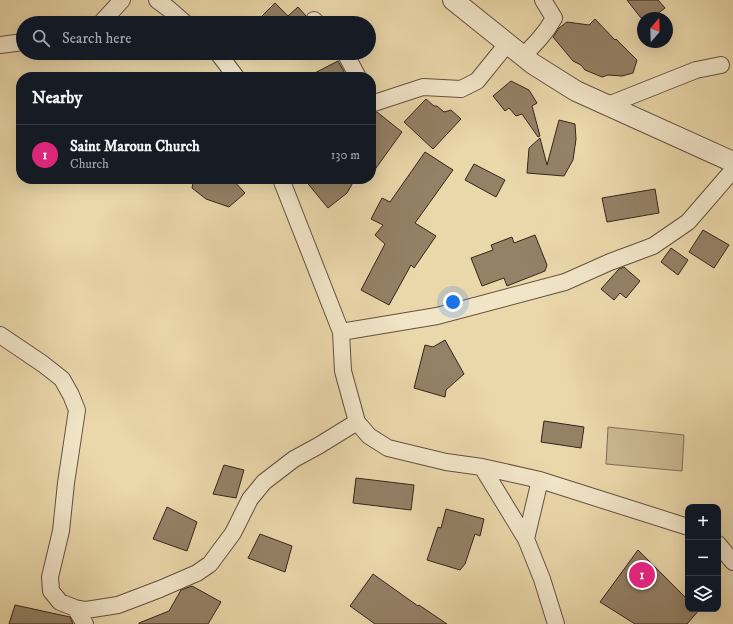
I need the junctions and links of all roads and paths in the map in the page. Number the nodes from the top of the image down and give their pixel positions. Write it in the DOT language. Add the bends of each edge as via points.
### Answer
graph roads {
  1 [pos="122,0"];
  2 [pos="157,0"];
  3 [pos="453,0"];
  4 [pos="543,0"];
  5 [pos="107,16"];
  6 [pos="178,16"];
  7 [pos="16,43"];
  8 [pos="507,44"];
  9 [pos="0,45"];
  10 [pos="523,56"];
  11 [pos="223,60"];
  12 [pos="349,60"];
  13 [pos="721,65"];
  14 [pos="232,72"];
  15 [pos="355,72"];
  16 [pos="376,101"];
  17 [pos="608,105"];
  18 [pos="733,162"];
  19 [pos="733,170"];
  20 [pos="283,184"];
  21 [pos="340,332"];
  22 [pos="0,335"];
  23 [pos="357,422"];
  24 [pos="482,467"];
  25 [pos="540,480"];
  26 [pos="685,526"];
  27 [pos="526,539"];
  28 [pos="721,548"];
  29 [pos="733,562"];
  30 [pos="75,608"];
  31 [pos="85,624"];
  32 [pos="556,624"];
  1 -- 5 [label="street"];
  2 -- 6 [label="street"];
  3 -- 8 [label="street"];
  4 -- 10 [label="street" via="554,18 550,27"];
  7 -- 9 [label="street"];
  8 -- 10 [label="street"];
  8 -- 16 [label="street" via="477,81 461,89 422,87"];
  10 -- 17 [label="street" via="576,91"];
  11 -- 14 [label="street"];
  12 -- 15 [label="street"];
  13 -- 17 [label="street" via="696,70"];
  17 -- 18 [label="street"];
  19 -- 21 [label="street" via="688,222 653,246 565,282 437,316"];
  20 -- 21 [label="street"];
  21 -- 23 [label="street" via="343,371"];
  22 -- 30 [label="street" via="62,379 77,410 61,531 50,577 51,591 60,602"];
  23 -- 24 [label="street" via="369,436 388,448 446,462"];
  23 -- 30 [label="street" via="294,459 264,482 250,499 221,551 204,568 118,605 86,610"];
  24 -- 25 [label="street"];
  24 -- 27 [label="street"];
  25 -- 26 [label="street"];
  25 -- 27 [label="street"];
  27 -- 32 [label="street"];
  28 -- 29 [label="street"];
  30 -- 31 [label="street"];
}
